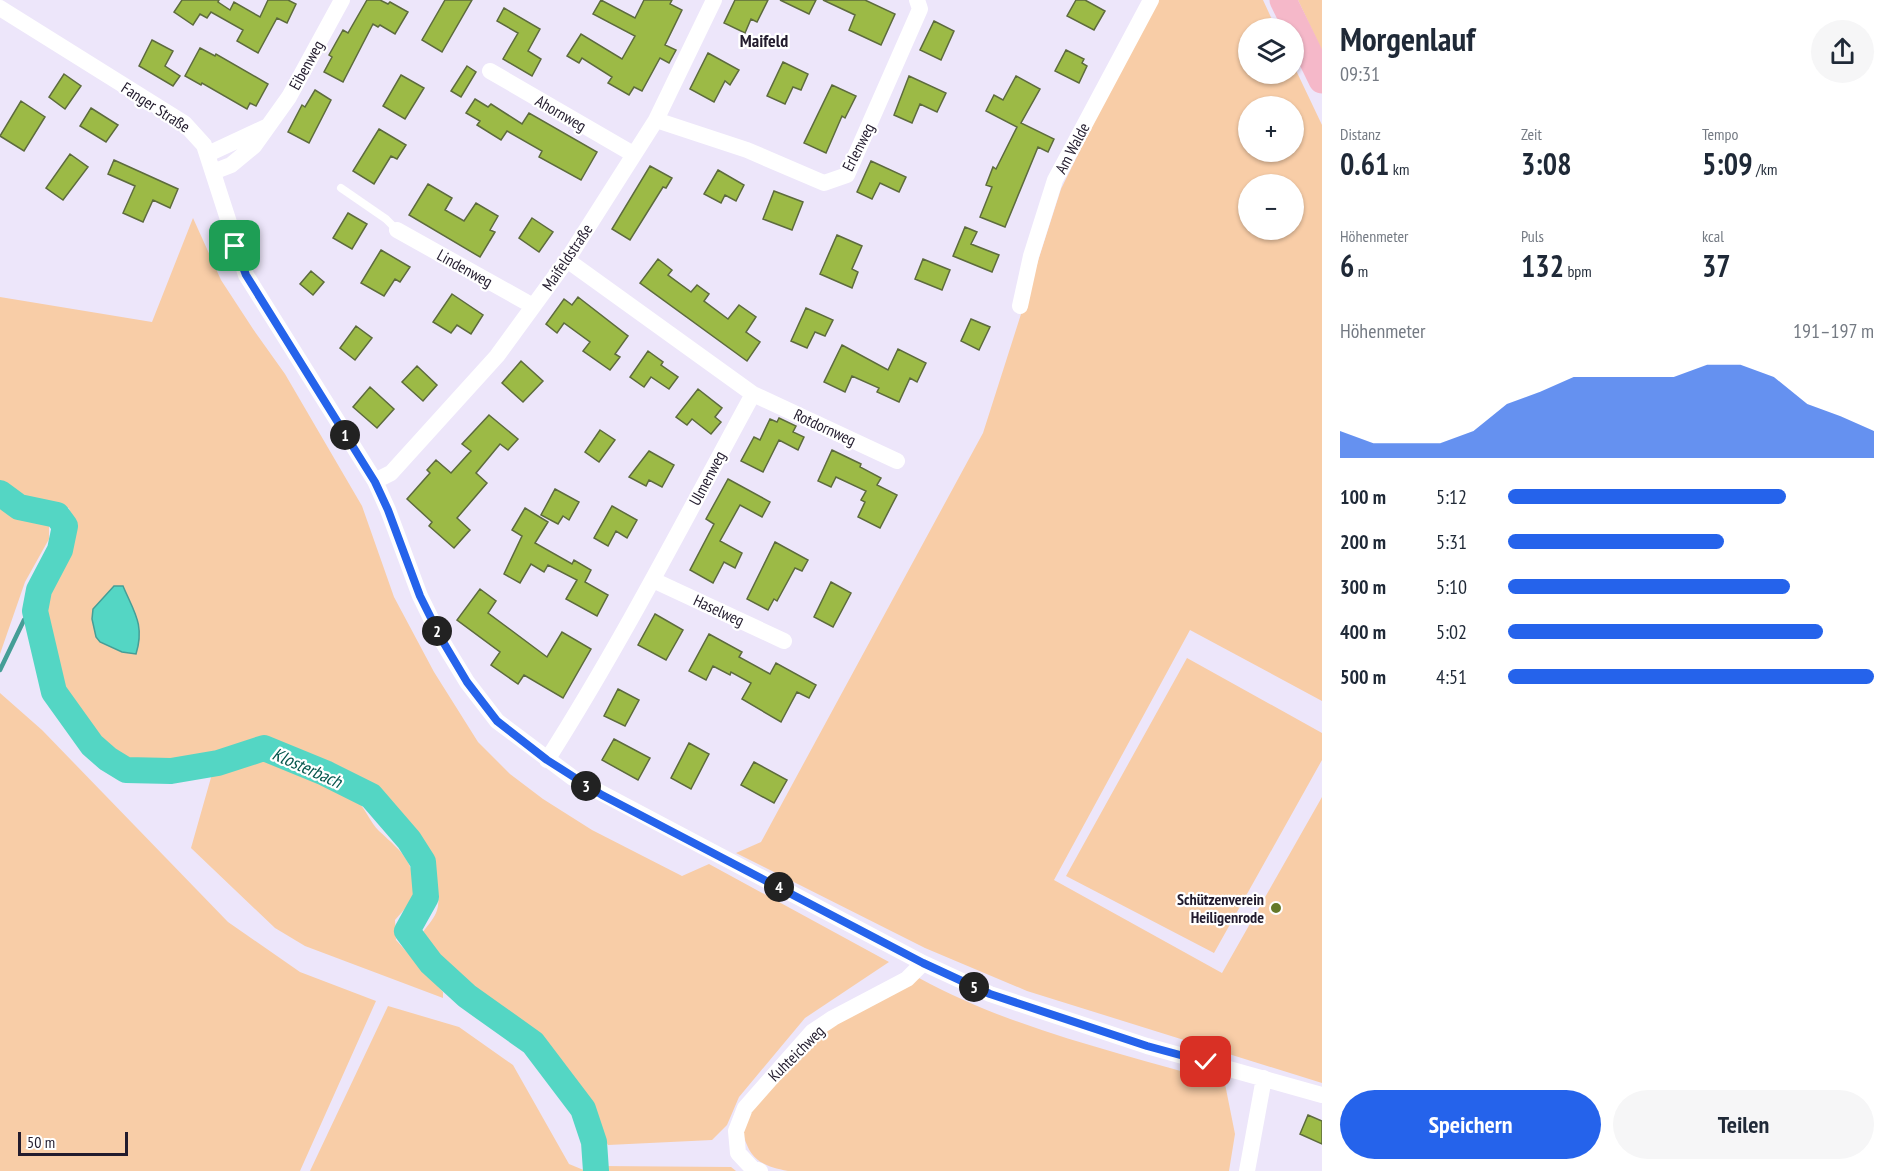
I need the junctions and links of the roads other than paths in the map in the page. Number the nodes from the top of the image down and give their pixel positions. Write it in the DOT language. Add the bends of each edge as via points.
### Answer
graph roads {
  1 [pos="342,0"];
  2 [pos="714,0"];
  3 [pos="917,0"];
  4 [pos="1151,0"];
  5 [pos="1283,0"];
  6 [pos="0,8"];
  7 [pos="490,71"];
  8 [pos="1322,80"];
  9 [pos="656,120"];
  10 [pos="266,127"];
  11 [pos="208,154"];
  12 [pos="633,154"];
  13 [pos="213,172"];
  14 [pos="340,188"];
  15 [pos="396,230"];
  16 [pos="567,260"];
  17 [pos="533,306"];
  18 [pos="1020,306"];
  19 [pos="753,394"];
  20 [pos="897,461"];
  21 [pos="375,482"];
  22 [pos="653,580"];
  23 [pos="784,641"];
  24 [pos="547,760"];
  25 [pos="923,963"];
  26 [pos="1264,1078"];
  27 [pos="1322,1095"];
  28 [pos="760,1171"];
  29 [pos="1247,1171"];
  1 -- 10 [label="street, Eibenweg"];
  2 -- 9 [label="street, Maifeldstraße"];
  3 -- 9 [label="street, Erlenweg" via="920,9 847,175 825,183 747,150"];
  4 -- 18 [label="street, Am Walde" via="1055,180"];
  5 -- 8 [label="main road"];
  6 -- 11 [label="street, Fanger Straße" via="184,123"];
  7 -- 12 [label="street, Ahornweg"];
  9 -- 12 [label="street, Maifeldstraße"];
  10 -- 11 [label="street, Eibenweg"];
  10 -- 13 [label="street, Eibenweg" via="254,146 231,165"];
  11 -- 13 [label="street, Fanger Straße"];
  12 -- 16 [label="street, Maifeldstraße"];
  13 -- 21 [label="street, Fanger Straße" via="246,275"];
  14 -- 15 [label="lane"];
  15 -- 17 [label="street, Lindenweg"];
  16 -- 17 [label="street, Maifeldstraße"];
  16 -- 19 [label="street"];
  17 -- 21 [label="street, Maifeldstraße" via="482,373 391,473"];
  19 -- 20 [label="street, Rotdornweg"];
  19 -- 22 [label="street, Ulmenweg"];
  21 -- 24 [label="street, Fanger Straße" via="420,596 462,674 497,721"];
  22 -- 23 [label="street, Haselweg"];
  22 -- 24 [label="street, Ulmenweg"];
  24 -- 25 [label="street, Fanger Straße" via="602,795"];
  25 -- 26 [label="street, Fanger Straße" via="1034,1010"];
  25 -- 28 [label="street, Kuhteichweg" via="907,980 812,1032 745,1108 736,1131 738,1153"];
  26 -- 27 [label="street, Fanger Straße"];
  26 -- 29 [label="street"];
}
